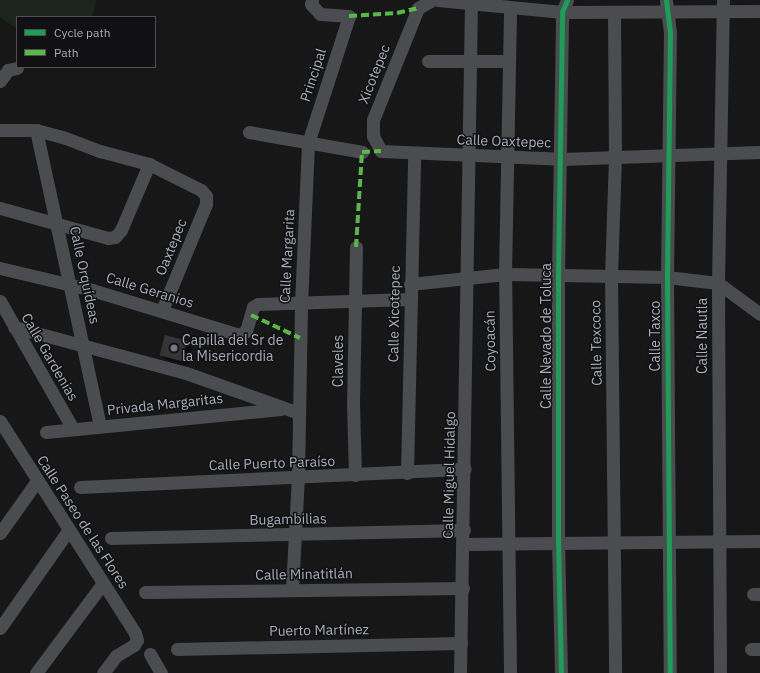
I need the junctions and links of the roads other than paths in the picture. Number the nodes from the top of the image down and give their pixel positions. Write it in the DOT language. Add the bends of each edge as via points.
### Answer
graph roads {
  1 [pos="312,0"];
  2 [pos="439,0"];
  3 [pos="567,0"];
  4 [pos="498,3"];
  5 [pos="471,5"];
  6 [pos="723,5"];
  7 [pos="667,6"];
  8 [pos="510,8"];
  9 [pos="760,10"];
  10 [pos="562,12"];
  11 [pos="614,13"];
  12 [pos="470,61"];
  13 [pos="509,61"];
  14 [pos="428,62"];
  15 [pos="17,68"];
  16 [pos="0,81"];
  17 [pos="0,130"];
  18 [pos="36,130"];
  19 [pos="249,132"];
  20 [pos="308,143"];
  21 [pos="381,151"];
  22 [pos="362,152"];
  23 [pos="760,152"];
  24 [pos="414,154"];
  25 [pos="669,154"];
  26 [pos="722,154"];
  27 [pos="468,156"];
  28 [pos="614,156"];
  29 [pos="506,157"];
  30 [pos="561,159"];
  31 [pos="149,164"];
  32 [pos="0,208"];
  33 [pos="58,224"];
  34 [pos="356,247"];
  35 [pos="0,268"];
  36 [pos="505,274"];
  37 [pos="558,274"];
  38 [pos="467,276"];
  39 [pos="611,276"];
  40 [pos="667,277"];
  41 [pos="718,283"];
  42 [pos="410,284"];
  43 [pos="71,285"];
  44 [pos="410,299"];
  45 [pos="0,301"];
  46 [pos="354,301"];
  47 [pos="301,304"];
  48 [pos="162,310"];
  49 [pos="760,314"];
  50 [pos="14,327"];
  51 [pos="83,343"];
  52 [pos="293,411"];
  53 [pos="1,424"];
  54 [pos="100,426"];
  55 [pos="73,429"];
  56 [pos="46,432"];
  57 [pos="465,469"];
  58 [pos="408,473"];
  59 [pos="355,475"];
  60 [pos="298,477"];
  61 [pos="37,480"];
  62 [pos="80,487"];
  63 [pos="464,530"];
  64 [pos="68,531"];
  65 [pos="0,533"];
  66 [pos="295,535"];
  67 [pos="111,538"];
  68 [pos="760,541"];
  69 [pos="614,542"];
  70 [pos="668,542"];
  71 [pos="718,542"];
  72 [pos="508,543"];
  73 [pos="558,543"];
  74 [pos="464,544"];
  75 [pos="103,583"];
  76 [pos="463,588"];
  77 [pos="292,590"];
  78 [pos="146,592"];
  79 [pos="0,628"];
  80 [pos="461,643"];
  81 [pos="177,649"];
  82 [pos="150,654"];
  83 [pos="36,673"];
  84 [pos="103,673"];
  85 [pos="161,673"];
  86 [pos="460,673"];
  87 [pos="510,673"];
  88 [pos="561,673"];
  89 [pos="615,673"];
  90 [pos="670,673"];
  91 [pos="720,673"];
  1 -- 20 [label="street, Principal" via="311,4 320,14 349,16"];
  2 -- 5 [label="street"];
  2 -- 21 [label="street, Xicotepec" via="418,8 373,120 373,136"];
  3 -- 10 [label="street, Calle Nevado de Toluca"];
  4 -- 5 [label="street"];
  4 -- 8 [label="street"];
  5 -- 12 [label="street"];
  6 -- 7 [label="street"];
  6 -- 9 [label="street"];
  6 -- 26 [label="street, Calle Nautla"];
  7 -- 11 [label="street"];
  7 -- 25 [label="street, Calle Taxco" via="670,32"];
  8 -- 10 [label="street"];
  8 -- 13 [label="street, Coyoacán"];
  10 -- 11 [label="street"];
  10 -- 30 [label="street, Calle Nevado de Toluca"];
  11 -- 28 [label="street, Calle Texcoco"];
  12 -- 13 [label="street"];
  12 -- 14 [label="street"];
  12 -- 27 [label="street"];
  13 -- 29 [label="street, Coyoacán"];
  15 -- 16 [label="street" via="8,70"];
  17 -- 18 [label="street"];
  18 -- 31 [label="street"];
  18 -- 33 [label="street, Calle Orquídeas"];
  19 -- 20 [label="street"];
  20 -- 22 [label="street"];
  20 -- 47 [label="street, Calle Margarita"];
  21 -- 24 [label="street, Calle Oaxtepec"];
  23 -- 26 [label="street, Calle Oaxtepec"];
  24 -- 27 [label="street, Calle Oaxtepec"];
  24 -- 42 [label="street, Calle Xicotepec"];
  25 -- 26 [label="street, Calle Oaxtepec"];
  25 -- 28 [label="street, Calle Oaxtepec"];
  25 -- 40 [label="street, Calle Taxco"];
  26 -- 41 [label="street, Calle Nautla"];
  27 -- 29 [label="street, Calle Oaxtepec"];
  27 -- 38 [label="street, Calle Miguel Hidalgo"];
  28 -- 30 [label="street, Calle Oaxtepec"];
  28 -- 39 [label="street, Calle Texcoco"];
  29 -- 30 [label="street, Calle Oaxtepec"];
  29 -- 36 [label="street, Coyoacán"];
  30 -- 37 [label="street, Calle Nevado de Toluca"];
  31 -- 33 [label="street" via="121,230 115,237 108,238"];
  31 -- 48 [label="street, Oaxtepec" via="202,190 206,196 206,204"];
  32 -- 33 [label="street"];
  33 -- 43 [label="street, Calle Orquídeas"];
  34 -- 46 [label="street, Claveles"];
  35 -- 43 [label="street, Calle Geranios"];
  36 -- 37 [label="street"];
  36 -- 38 [label="street"];
  36 -- 72 [label="street, Coyoacán"];
  37 -- 39 [label="street"];
  37 -- 73 [label="street, Calle Nevado de Toluca"];
  38 -- 42 [label="street"];
  38 -- 57 [label="street, Calle Miguel Hidalgo"];
  39 -- 40 [label="street"];
  39 -- 69 [label="street, Calle Texcoco"];
  40 -- 41 [label="street"];
  40 -- 70 [label="street, Calle Taxco"];
  41 -- 49 [label="street"];
  41 -- 71 [label="street, Calle Nautla"];
  42 -- 44 [label="street, Calle Xicotepec"];
  43 -- 48 [label="street, Calle Geranios"];
  43 -- 51 [label="street, Calle Orquídeas"];
  44 -- 46 [label="street"];
  44 -- 58 [label="street, Calle Xicotepec"];
  45 -- 50 [label="street, Calle Gardenias"];
  46 -- 47 [label="street"];
  46 -- 59 [label="street, Claveles"];
  47 -- 48 [label="street, Calle Geranios" via="253,306 243,334"];
  47 -- 52 [label="street, Calle Margarita" via="300,371"];
  50 -- 51 [label="street"];
  50 -- 55 [label="street, Calle Gardenias"];
  51 -- 52 [label="street" via="186,373"];
  51 -- 54 [label="street, Calle Orquídeas"];
  52 -- 54 [label="street, Privada Margaritas"];
  52 -- 60 [label="street, Calle Margarita"];
  53 -- 61 [label="street, Calle Paseo de las Flores"];
  54 -- 55 [label="street, Privada Margaritas"];
  55 -- 56 [label="street, Privada Margaritas"];
  57 -- 58 [label="street, Calle Puerto Paraíso"];
  57 -- 63 [label="street, Calle Miguel Hidalgo"];
  58 -- 59 [label="street, Calle Puerto Paraíso"];
  59 -- 60 [label="street, Calle Puerto Paraíso"];
  60 -- 62 [label="street, Calle Puerto Paraíso"];
  60 -- 66 [label="street, Calle Margarita"];
  61 -- 64 [label="street, Calle Paseo de las Flores"];
  61 -- 65 [label="street"];
  63 -- 66 [label="street, Bugambilias"];
  63 -- 74 [label="street, Calle Miguel Hidalgo"];
  64 -- 75 [label="street, Calle Paseo de las Flores"];
  64 -- 79 [label="street"];
  66 -- 67 [label="street, Bugambilias"];
  66 -- 77 [label="street, Calle Margarita"];
  68 -- 71 [label="street"];
  69 -- 70 [label="street"];
  69 -- 73 [label="street"];
  69 -- 89 [label="street, Calle Texcoco"];
  70 -- 71 [label="street"];
  70 -- 90 [label="street, Calle Taxco"];
  71 -- 91 [label="street, Calle Nautla"];
  72 -- 73 [label="street"];
  72 -- 74 [label="street"];
  72 -- 87 [label="street, Coyoacán"];
  73 -- 88 [label="street, Calle Nevado de Toluca"];
  74 -- 76 [label="street, Calle Miguel Hidalgo"];
  75 -- 83 [label="street"];
  75 -- 84 [label="street, Calle Paseo de las Flores" via="137,640 134,645 112,660"];
  76 -- 77 [label="street, Calle Minatitlán"];
  76 -- 80 [label="street, Calle Miguel Hidalgo"];
  77 -- 78 [label="street, Calle Minatitlán"];
  80 -- 81 [label="street, Puerto Martínez"];
  80 -- 86 [label="street, Calle Miguel Hidalgo"];
  82 -- 85 [label="street"];
}
